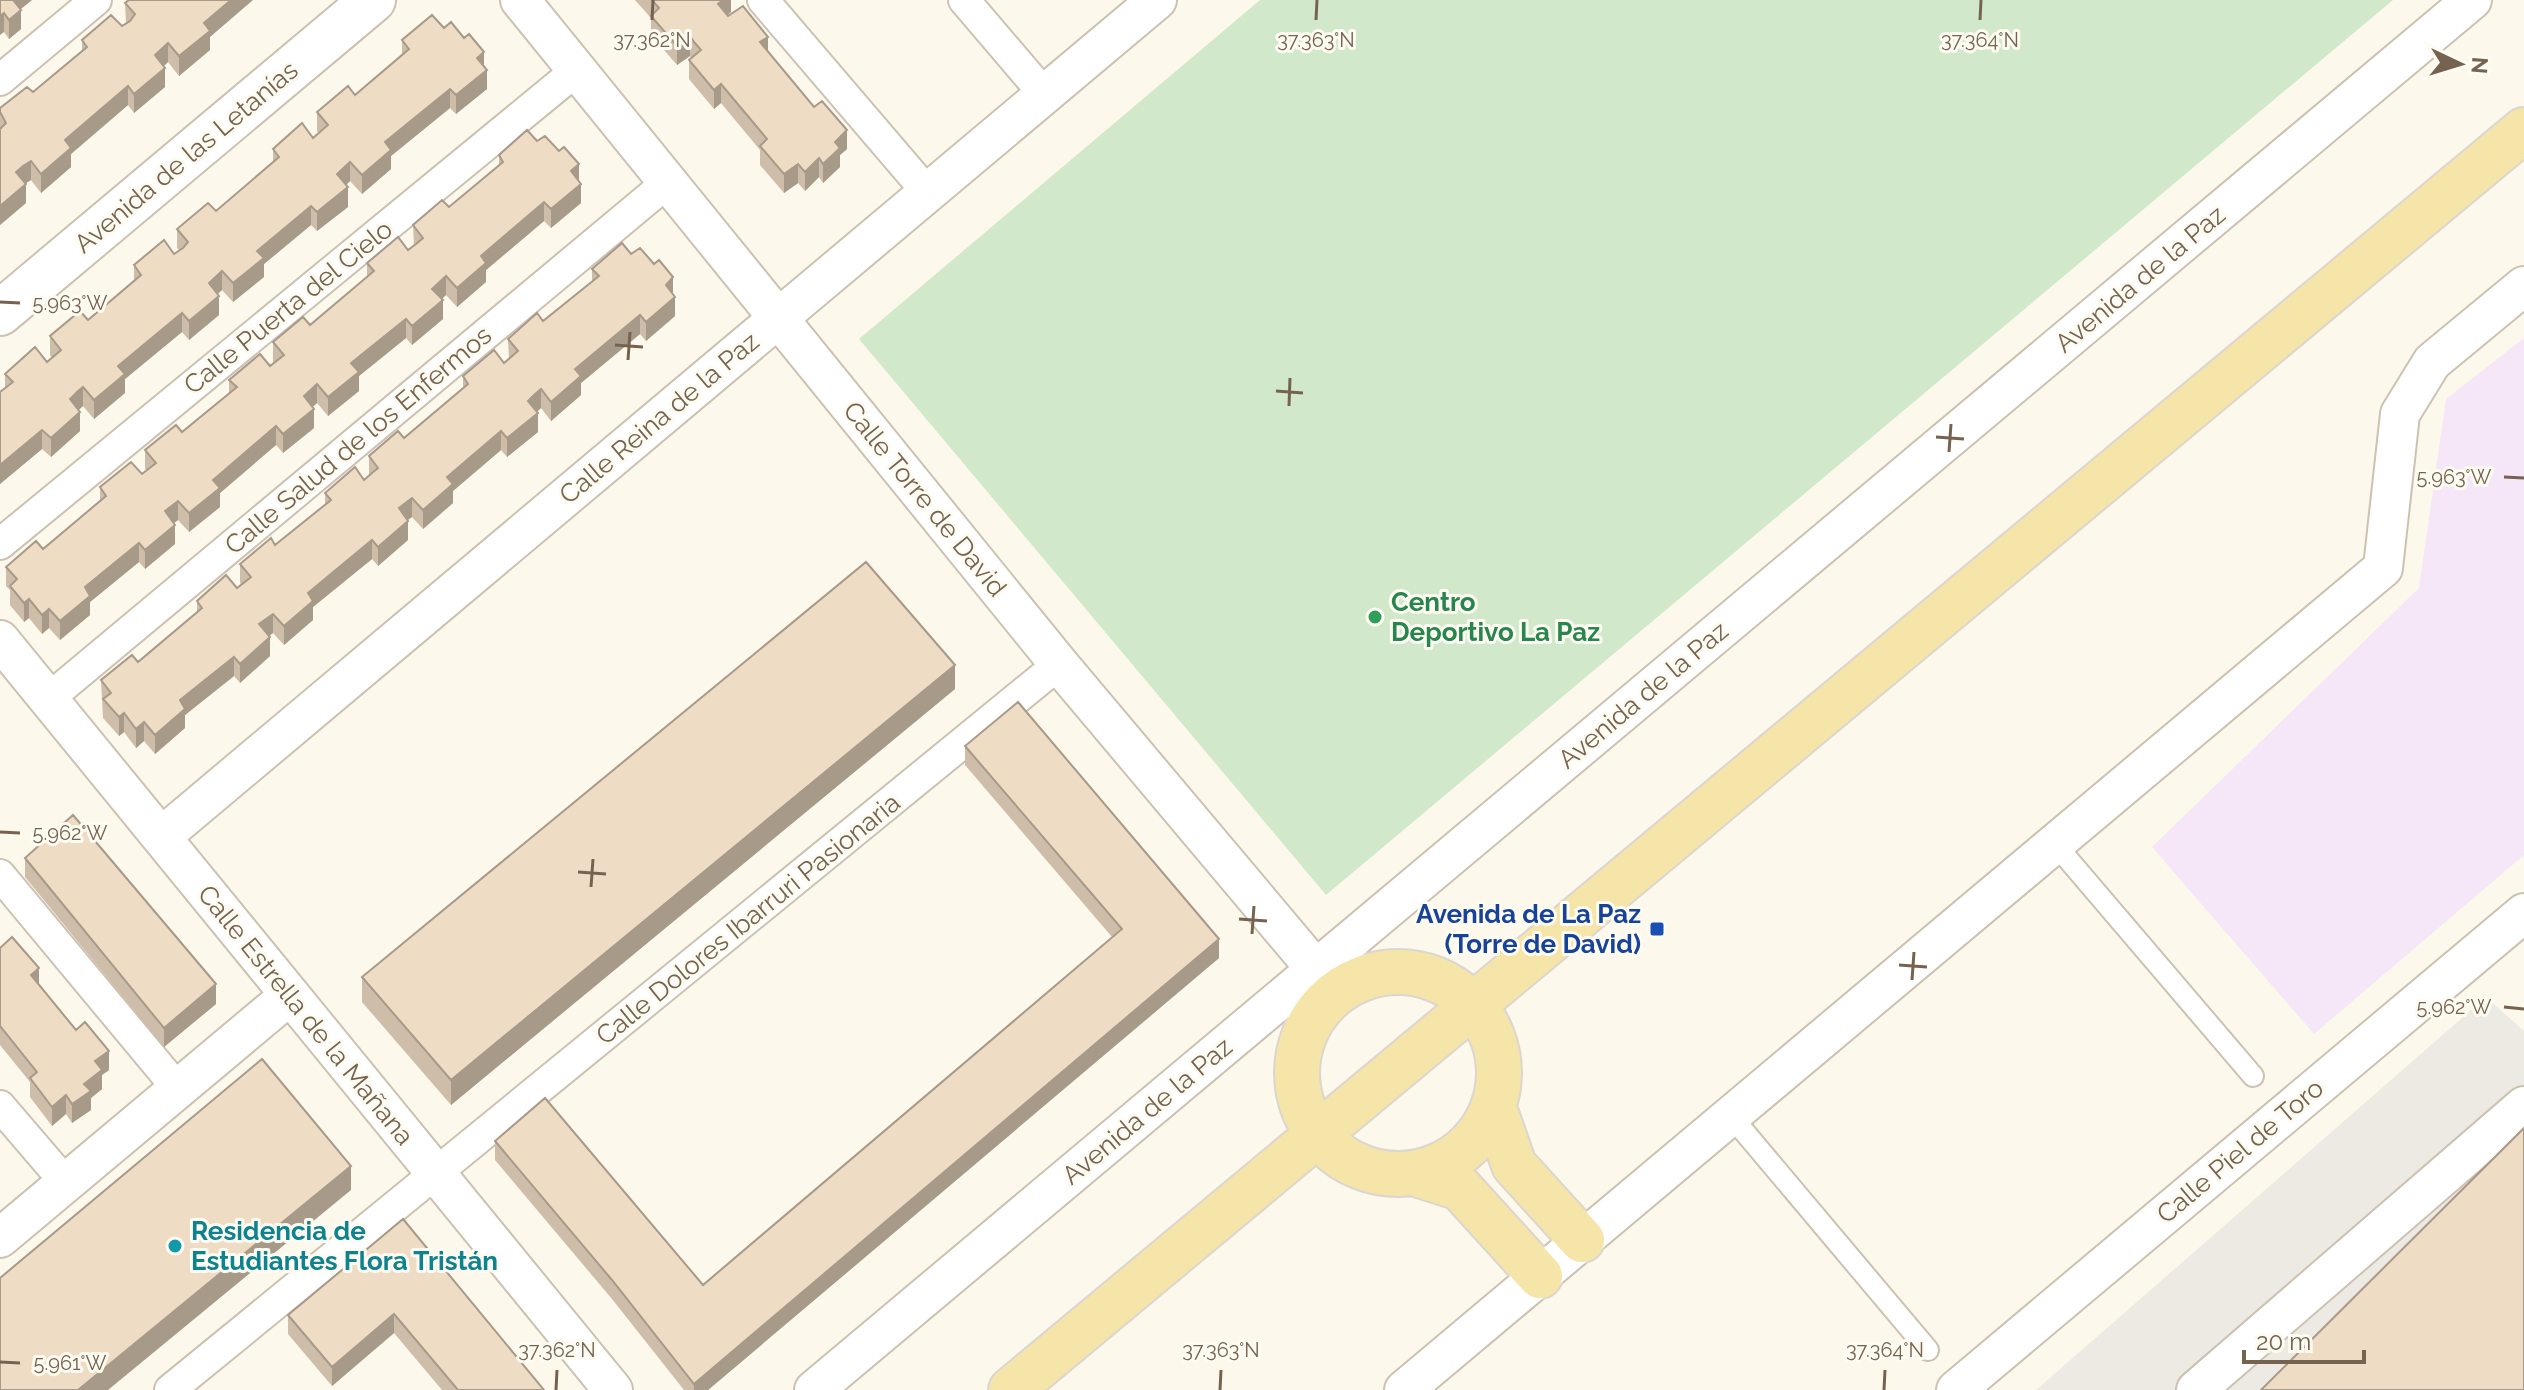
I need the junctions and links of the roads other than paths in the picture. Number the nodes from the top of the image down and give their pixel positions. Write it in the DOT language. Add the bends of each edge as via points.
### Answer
graph roads {
  1 [pos="96,0"];
  2 [pos="373,0"];
  3 [pos="520,0"];
  4 [pos="763,0"];
  5 [pos="964,0"];
  6 [pos="1157,0"];
  7 [pos="2472,0"];
  8 [pos="577,70"];
  9 [pos="0,80"];
  10 [pos="1045,95"];
  11 [pos="2524,130"];
  12 [pos="668,182"];
  13 [pos="928,193"];
  14 [pos="2524,286"];
  15 [pos="0,313"];
  16 [pos="778,318"];
  17 [pos="0,544"];
  18 [pos="0,640"];
  19 [pos="1059,664"];
  20 [pos="48,699"];
  21 [pos="161,837"];
  22 [pos="2055,844"];
  23 [pos="0,875"];
  24 [pos="2524,913"];
  25 [pos="1325,981"];
  26 [pos="290,995"];
  27 [pos="1474,1005"];
  28 [pos="2253,1076"];
  29 [pos="178,1089"];
  30 [pos="0,1106"];
  31 [pos="2524,1106"];
  32 [pos="1494,1108"];
  33 [pos="1731,1116"];
  34 [pos="1317,1135"];
  35 [pos="436,1174"];
  36 [pos="1416,1174"];
  37 [pos="66,1183"];
  38 [pos="0,1238"];
  39 [pos="1582,1240"];
  40 [pos="1540,1276"];
  41 [pos="1928,1350"];
  42 [pos="170,1390"];
  43 [pos="613,1390"];
  44 [pos="814,1390"];
  45 [pos="1011,1390"];
  46 [pos="1404,1390"];
  47 [pos="1956,1390"];
  48 [pos="2196,1390"];
  1 -- 9 [label="street"];
  2 -- 15 [label="street, Avenida de las Letanías"];
  3 -- 8 [label="street, Calle Torre de David"];
  4 -- 13 [label="street"];
  5 -- 10 [label="street"];
  6 -- 10 [label="street, Calle Reina de la Paz"];
  7 -- 25 [label="street, Avenida de la Paz"];
  8 -- 12 [label="street, Calle Torre de David"];
  8 -- 17 [label="street, Calle Puerta del Cielo"];
  10 -- 13 [label="street, Calle Reina de la Paz"];
  11 -- 27 [label="main road"];
  12 -- 16 [label="street, Calle Torre de David"];
  12 -- 20 [label="street, Calle Salud de los Enfermos"];
  13 -- 16 [label="street, Calle Reina de la Paz"];
  14 -- 22 [label="street" via="2432,362 2400,414 2383,568"];
  16 -- 19 [label="street, Calle Torre de David"];
  16 -- 21 [label="street, Calle Reina de la Paz"];
  18 -- 20 [label="street, Calle Estrella de la Mañana"];
  19 -- 25 [label="street, Calle Torre de David"];
  19 -- 35 [label="street, Calle Dolores Ibarruri Pasionaria"];
  20 -- 21 [label="street, Calle Estrella de la Mañana"];
  21 -- 26 [label="street, Calle Estrella de la Mañana"];
  22 -- 28 [label="lane"];
  22 -- 33 [label="street"];
  23 -- 29 [label="street"];
  24 -- 47 [label="street, Calle Piel de Toro"];
  25 -- 27 [label="main road" via="1393,971 1425,974"];
  25 -- 34 [label="main road" via="1300,1047 1296,1080"];
  25 -- 44 [label="street, Avenida de la Paz"];
  26 -- 29 [label="street"];
  26 -- 35 [label="street, Calle Estrella de la Mañana"];
  27 -- 32 [label="main road" via="1494,1039 1500,1074"];
  27 -- 34 [label="main road"];
  29 -- 37 [label="street"];
  30 -- 37 [label="street"];
  31 -- 48 [label="street"];
  32 -- 36 [label="main road" via="1476,1139 1449,1161"];
  32 -- 39 [label="main road" via="1514,1165"];
  33 -- 39 [label="street"];
  33 -- 41 [label="lane"];
  34 -- 36 [label="main road" via="1348,1162 1381,1174"];
  34 -- 45 [label="main road"];
  35 -- 42 [label="street, Calle Dolores Ibarruri Pasionaria"];
  35 -- 43 [label="street, Calle Estrella de la Mañana"];
  36 -- 40 [label="main road" via="1460,1188"];
  37 -- 38 [label="street"];
  39 -- 40 [label="street"];
  40 -- 46 [label="street"];
}
